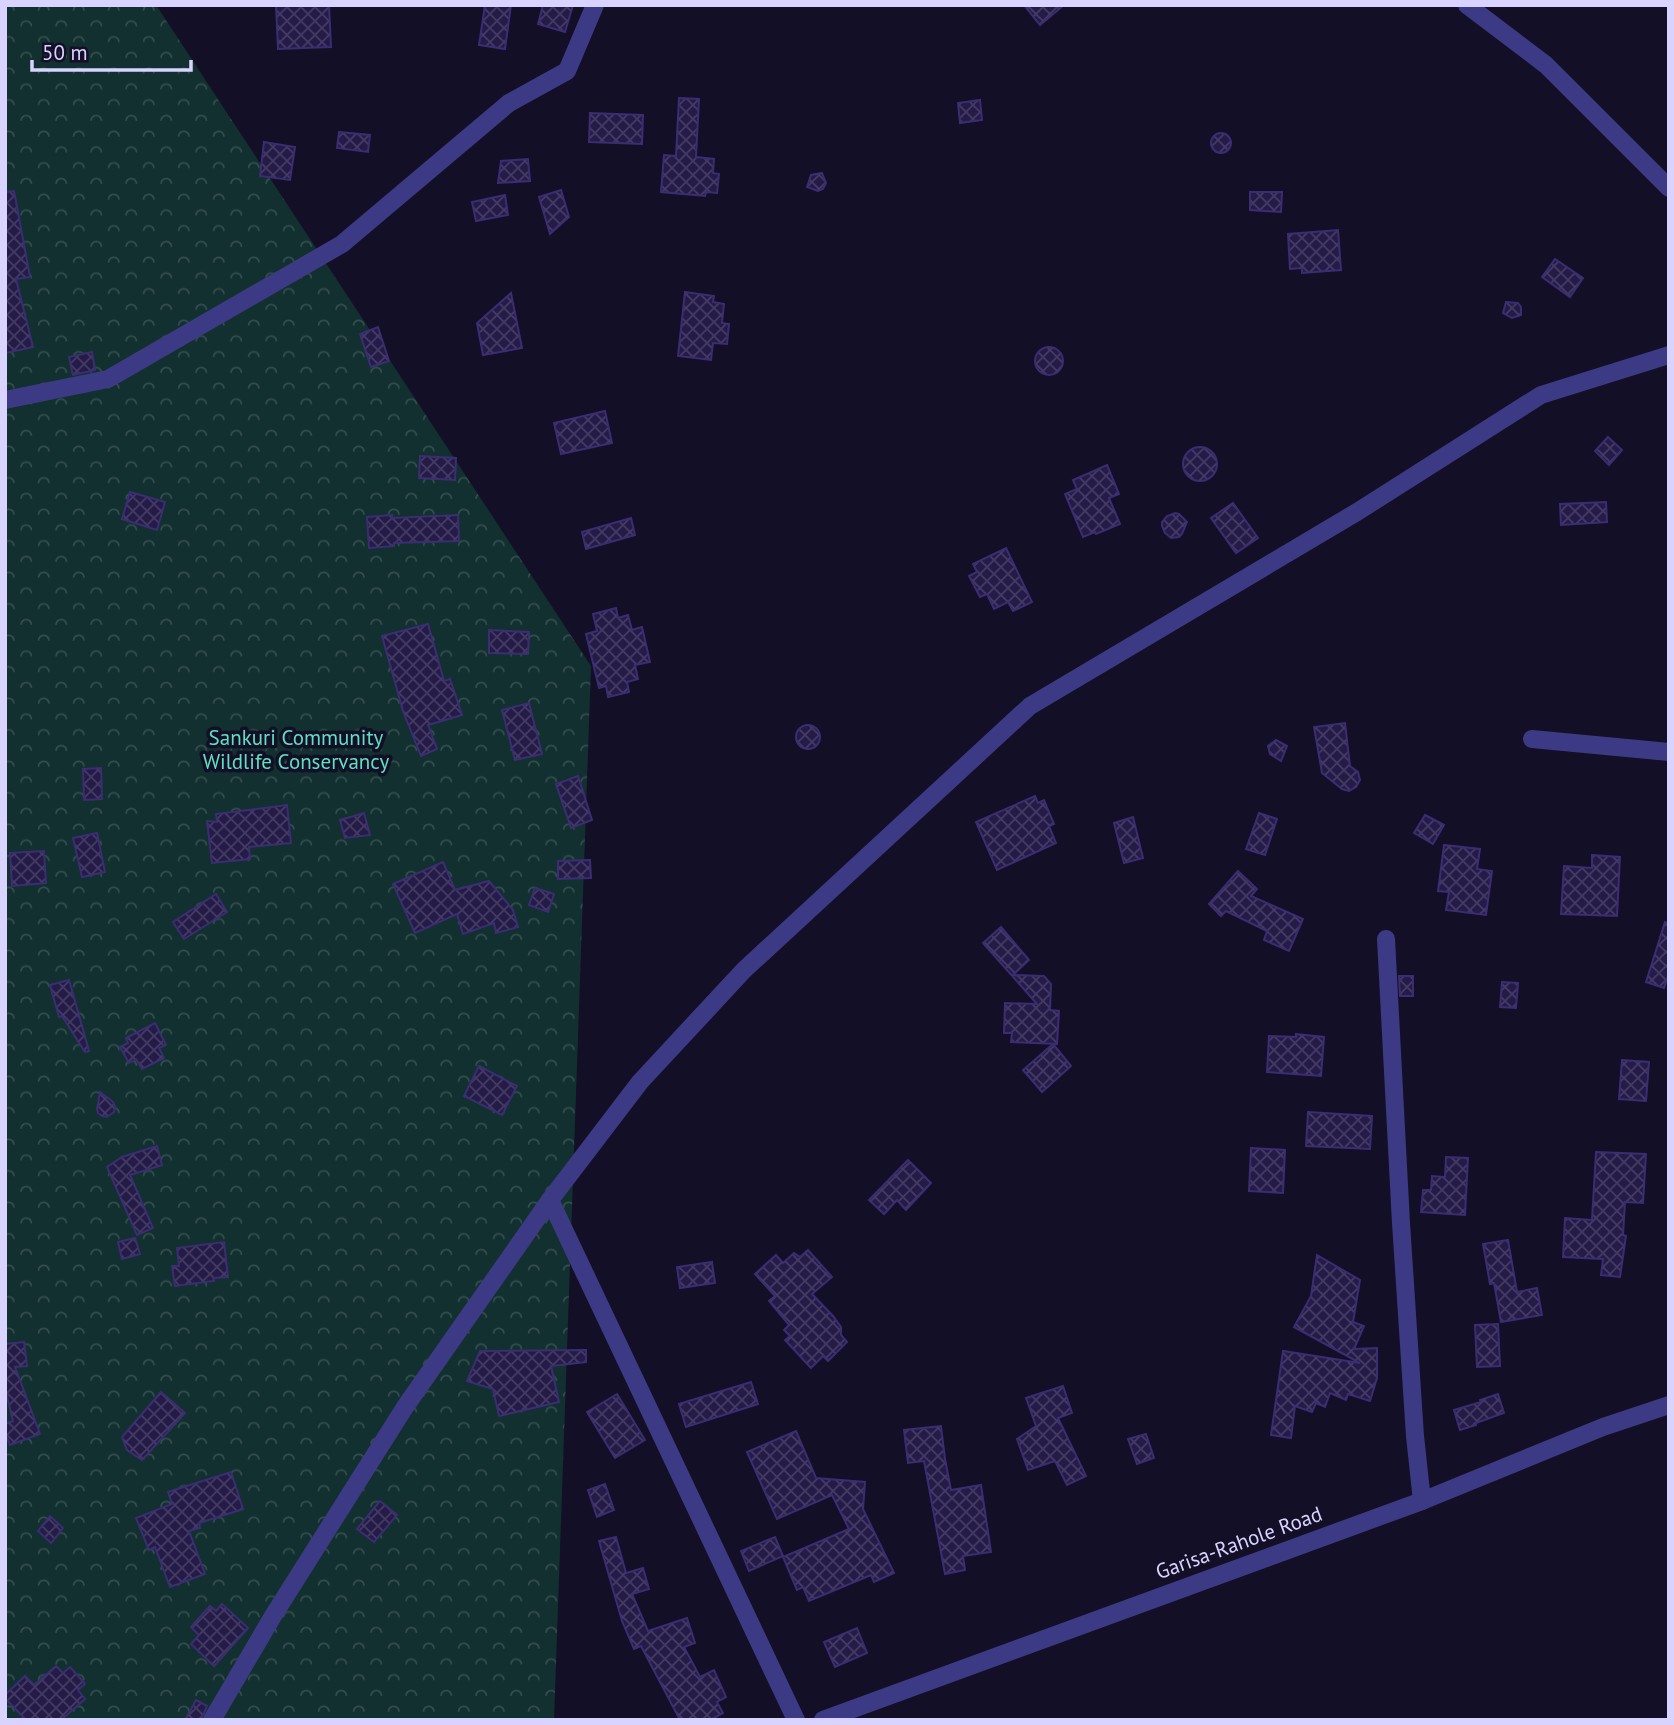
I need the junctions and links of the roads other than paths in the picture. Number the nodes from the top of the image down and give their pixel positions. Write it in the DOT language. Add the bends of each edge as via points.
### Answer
graph roads {
  1 [pos="595,5"];
  2 [pos="1467,5"];
  3 [pos="1669,188"];
  4 [pos="1669,355"];
  5 [pos="5,400"];
  6 [pos="1532,739"];
  7 [pos="1669,752"];
  8 [pos="1386,939"];
  9 [pos="550,1200"];
  10 [pos="1669,1405"];
  11 [pos="1422,1501"];
  12 [pos="212,1720"];
  13 [pos="796,1720"];
  14 [pos="823,1720"];
  1 -- 5 [label="street" via="567,71 509,103 342,244 108,379"];
  2 -- 3 [label="street" via="1546,65"];
  4 -- 9 [label="street" via="1541,396 1357,512 1030,706 744,970 640,1082"];
  6 -- 7 [label="street"];
  8 -- 11 [label="street"];
  9 -- 12 [label="street" via="405,1407"];
  9 -- 13 [label="street"];
  10 -- 11 [label="street, Garisa-Rahole Road"];
  11 -- 14 [label="street, Garisa-Rahole Road"];
}
